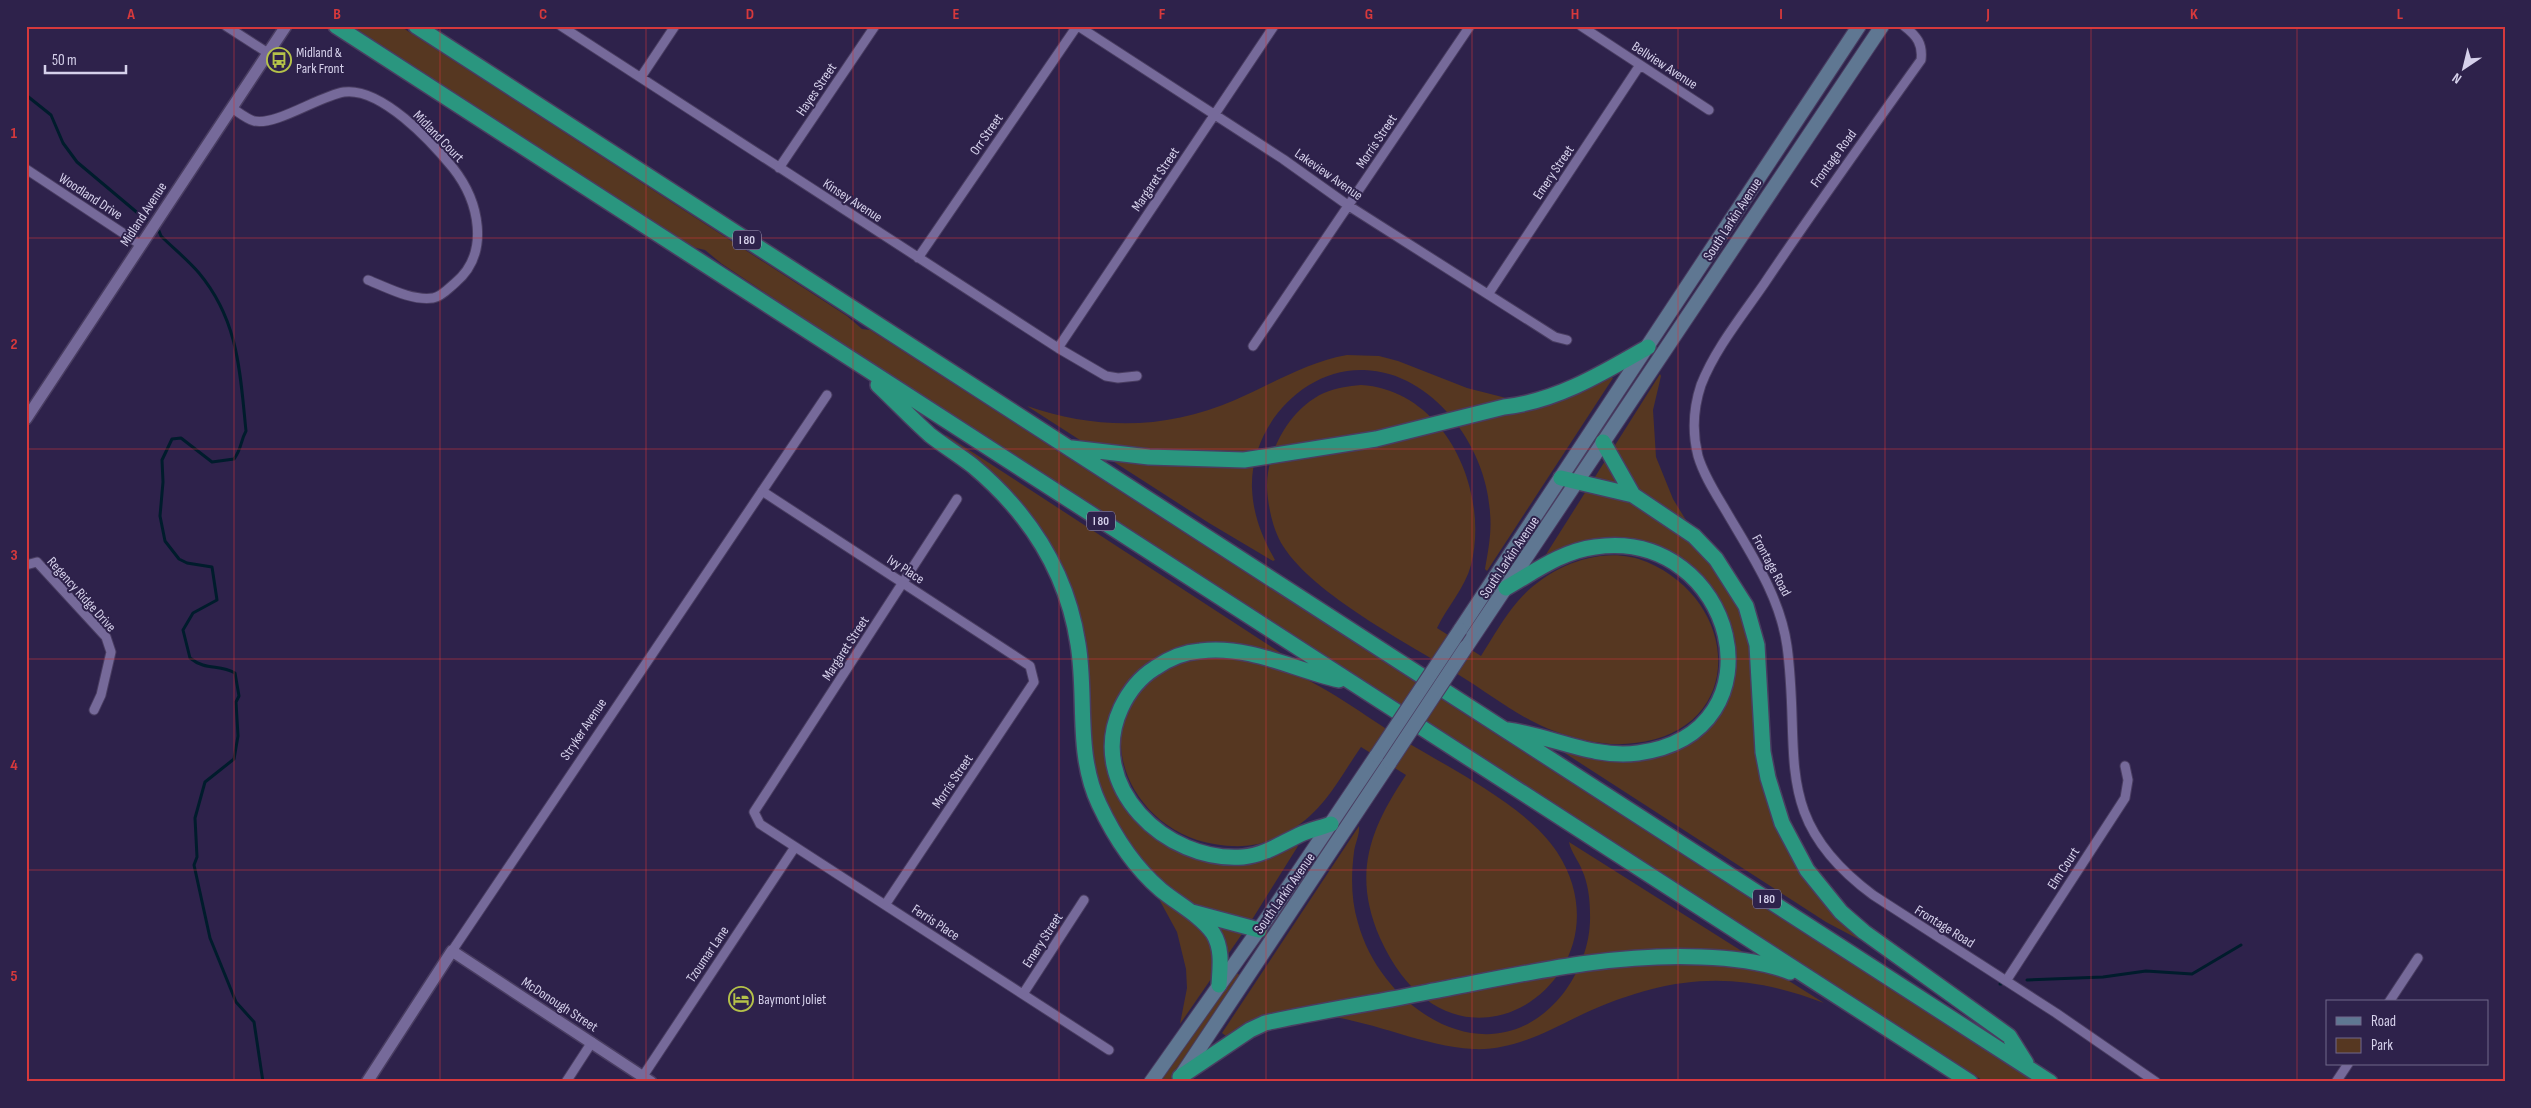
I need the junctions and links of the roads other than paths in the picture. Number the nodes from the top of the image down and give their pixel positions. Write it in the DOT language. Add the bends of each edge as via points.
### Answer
graph roads {
  1 [pos="226,26"];
  2 [pos="286,26"];
  3 [pos="336,26"];
  4 [pos="416,26"];
  5 [pos="561,26"];
  6 [pos="675,26"];
  7 [pos="875,26"];
  8 [pos="1077,26"];
  9 [pos="1274,26"];
  10 [pos="1470,26"];
  11 [pos="1581,26"];
  12 [pos="1859,26"];
  13 [pos="1882,26"];
  14 [pos="1904,26"];
  15 [pos="268,53"];
  16 [pos="1640,65"];
  17 [pos="641,77"];
  18 [pos="232,108"];
  19 [pos="1709,110"];
  20 [pos="1215,115"];
  21 [pos="779,168"];
  22 [pos="26,169"];
  23 [pos="1349,206"];
  24 [pos="141,245"];
  25 [pos="918,258"];
  26 [pos="368,280"];
  27 [pos="1489,293"];
  28 [pos="1567,340"];
  29 [pos="1253,346"];
  30 [pos="1648,347"];
  31 [pos="1058,348"];
  32 [pos="852,360"];
  33 [pos="1137,376"];
  34 [pos="828,395"];
  35 [pos="26,419"];
  36 [pos="1603,442"];
  37 [pos="1070,448"];
  38 [pos="1561,478"];
  39 [pos="1577,481"];
  40 [pos="762,491"];
  41 [pos="1633,495"];
  42 [pos="958,499"];
  43 [pos="26,565"];
  44 [pos="904,584"];
  45 [pos="1506,588"];
  46 [pos="1033,670"];
  47 [pos="1351,683"];
  48 [pos="94,710"];
  49 [pos="1504,729"];
  50 [pos="2125,766"];
  51 [pos="754,812"];
  52 [pos="1331,824"];
  53 [pos="795,847"];
  54 [pos="1084,900"];
  55 [pos="885,905"];
  56 [pos="1191,911"];
  57 [pos="1259,930"];
  58 [pos="452,951"];
  59 [pos="2418,958"];
  60 [pos="2006,981"];
  61 [pos="1817,983"];
  62 [pos="1219,985"];
  63 [pos="1023,994"];
  64 [pos="2390,1000"];
  65 [pos="592,1042"];
  66 [pos="1109,1050"];
  67 [pos="2347,1066"];
  68 [pos="2029,1068"];
  69 [pos="647,1079"];
  70 [pos="1178,1079"];
  71 [pos="367,1082"];
  72 [pos="566,1082"];
  73 [pos="1151,1082"];
  74 [pos="1970,1082"];
  75 [pos="2050,1082"];
  76 [pos="2156,1082"];
  77 [pos="2336,1082"];
  1 -- 15 [label="street"];
  2 -- 15 [label="street, Midland Avenue"];
  3 -- 32 [label="highway, I 80"];
  4 -- 37 [label="highway, I 80"];
  5 -- 17 [label="street, Kinsey Avenue"];
  6 -- 17 [label="street"];
  7 -- 21 [label="street, Hayes Street"];
  8 -- 20 [label="street, Lakeview Avenue"];
  8 -- 25 [label="street, Orr Street"];
  9 -- 20 [label="street, Margaret Street"];
  10 -- 23 [label="street, Morris Street"];
  11 -- 16 [label="street, Bellview Avenue"];
  12 -- 30 [label="main road, South Larkin Avenue"];
  13 -- 36 [label="main road, South Larkin Avenue"];
  14 -- 60 [label="street, Frontage Road" via="1919,40 1922,49 1920,60 1821,199 1708,370 1695,410 1695,438 1708,480 1763,575 1784,625 1796,784 1816,837 1838,866 1860,886"];
  15 -- 18 [label="street, Midland Avenue"];
  16 -- 19 [label="street, Bellview Avenue"];
  16 -- 27 [label="street, Emery Street"];
  17 -- 21 [label="street, Kinsey Avenue"];
  18 -- 24 [label="street, Midland Avenue"];
  18 -- 26 [label="street, Midland Court" via="252,121 264,122 346,92 369,97 388,105 454,169 472,199 477,227 476,256 466,274 436,298 421,299"];
  20 -- 23 [label="street, Lakeview Avenue"];
  20 -- 31 [label="street, Margaret Street"];
  21 -- 25 [label="street, Kinsey Avenue"];
  22 -- 24 [label="street, Woodland Drive"];
  23 -- 27 [label="street, Lakeview Avenue"];
  23 -- 29 [label="street, Morris Street"];
  24 -- 35 [label="street, Midland Avenue"];
  25 -- 31 [label="street, Kinsey Avenue"];
  27 -- 28 [label="street, Lakeview Avenue" via="1555,337"];
  30 -- 37 [label="highway" via="1588,381 1524,405 1504,407 1376,439 1244,460 1149,457"];
  30 -- 38 [label="main road, South Larkin Avenue"];
  31 -- 33 [label="street, Kinsey Avenue" via="1106,376"];
  32 -- 47 [label="highway, I 80"];
  32 -- 56 [label="highway" via="930,434 997,487 1048,552 1068,599 1076,630 1082,740 1092,788 1134,864 1166,894"];
  34 -- 40 [label="street, Stryker Avenue"];
  36 -- 39 [label="main road, South Larkin Avenue"];
  36 -- 41 [label="highway"];
  37 -- 49 [label="highway, I 80"];
  38 -- 39 [label="highway"];
  38 -- 52 [label="main road, South Larkin Avenue, bridge"];
  39 -- 41 [label="highway"];
  39 -- 45 [label="main road, South Larkin Avenue"];
  40 -- 44 [label="street, Ivy Place"];
  40 -- 58 [label="street, Stryker Avenue"];
  41 -- 68 [label="highway" via="1694,536 1716,559 1746,606 1757,645 1763,752 1768,778 1782,823 1807,870 1836,906 1864,932 2009,1036"];
  42 -- 44 [label="street, Margaret Street"];
  43 -- 48 [label="street, Regency Ridge Drive" via="37,562 106,637 111,652"];
  44 -- 46 [label="street, Ivy Place"];
  44 -- 51 [label="street, Margaret Street"];
  45 -- 49 [label="highway" via="1572,552 1594,547 1637,547 1660,555 1689,574 1708,594 1720,613 1729,665 1722,693 1706,719 1694,731 1652,750 1615,754 1600,752 1536,734"];
  45 -- 70 [label="main road, South Larkin Avenue, bridge"];
  46 -- 55 [label="street, Morris Street" via="1034,682"];
  47 -- 52 [label="highway" via="1258,655 1222,649 1198,651 1179,655 1144,675 1125,699 1114,727 1113,757 1123,790 1159,834 1180,846 1200,854 1244,856 1265,852"];
  47 -- 61 [label="highway, I 80"];
  49 -- 68 [label="highway, I 80"];
  50 -- 60 [label="street, Elm Court" via="2128,780 2125,798"];
  51 -- 53 [label="street, Ferris Place" via="760,824"];
  52 -- 57 [label="main road, South Larkin Avenue"];
  53 -- 55 [label="street, Ferris Place"];
  53 -- 69 [label="street, Tzoumar Lane"];
  54 -- 63 [label="street, Emery Street"];
  55 -- 63 [label="street, Ferris Place"];
  56 -- 57 [label="highway"];
  56 -- 62 [label="highway" via="1213,933 1217,942"];
  57 -- 62 [label="main road, South Larkin Avenue"];
  58 -- 65 [label="street, McDonough Street"];
  58 -- 71 [label="street, Stryker Avenue"];
  59 -- 64 [label="street"];
  60 -- 76 [label="street, Frontage Road"];
  61 -- 70 [label="highway" via="1776,966 1723,958 1638,957 1552,968 1265,1023"];
  61 -- 74 [label="highway, I 80"];
  62 -- 73 [label="main road, South Larkin Avenue"];
  63 -- 66 [label="street, Ferris Place"];
  65 -- 69 [label="street, McDonough Street"];
  65 -- 72 [label="street"];
  67 -- 77 [label="street"];
  68 -- 75 [label="highway, I 80"];
}
